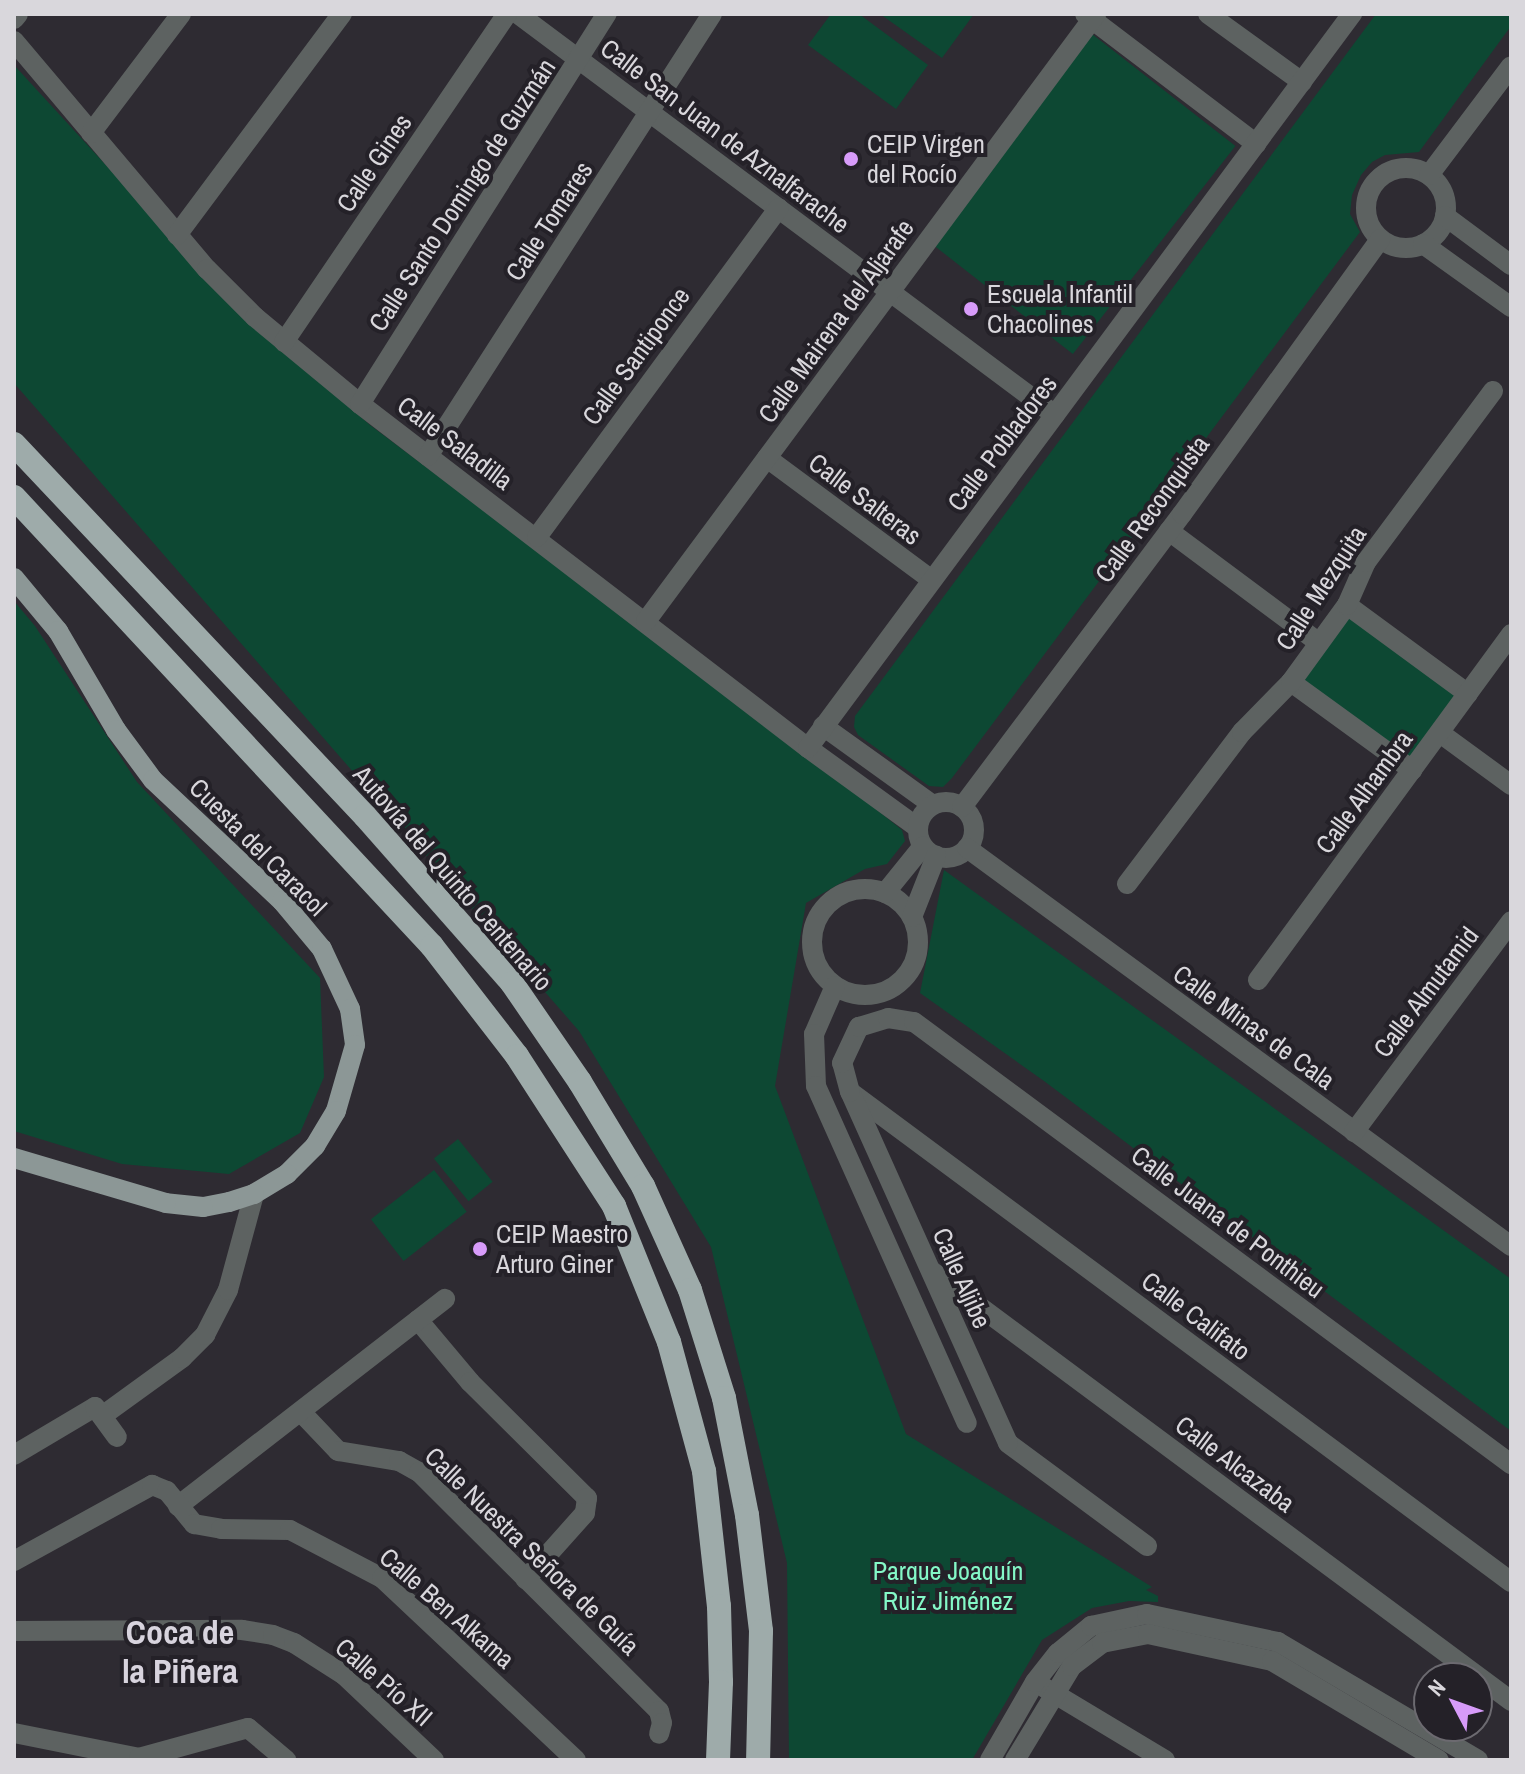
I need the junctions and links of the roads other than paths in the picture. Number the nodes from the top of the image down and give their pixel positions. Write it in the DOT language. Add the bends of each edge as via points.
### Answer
graph roads {
  1 [pos="18,14"];
  2 [pos="181,14"];
  3 [pos="342,14"];
  4 [pos="507,14"];
  5 [pos="518,14"];
  6 [pos="607,14"];
  7 [pos="712,14"];
  8 [pos="1208,14"];
  9 [pos="1352,14"];
  10 [pos="1091,16"];
  11 [pos="14,19"];
  12 [pos="14,41"];
  13 [pos="579,60"];
  14 [pos="1511,66"];
  15 [pos="1302,82"];
  16 [pos="651,112"];
  17 [pos="91,133"];
  18 [pos="1256,144"];
  19 [pos="1429,175"];
  20 [pos="779,208"];
  21 [pos="1445,216"];
  22 [pos="177,235"];
  23 [pos="1380,239"];
  24 [pos="1423,244"];
  25 [pos="1511,265"];
  26 [pos="890,291"];
  27 [pos="1511,307"];
  28 [pos="284,342"];
  29 [pos="1493,391"];
  30 [pos="360,404"];
  31 [pos="1055,415"];
  32 [pos="14,444"];
  33 [pos="428,456"];
  34 [pos="767,458"];
  35 [pos="14,497"];
  36 [pos="1169,531"];
  37 [pos="537,537"];
  38 [pos="14,578"];
  39 [pos="932,580"];
  40 [pos="1347,605"];
  41 [pos="646,621"];
  42 [pos="1511,634"];
  43 [pos="1319,643"];
  44 [pos="1291,682"];
  45 [pos="1468,694"];
  46 [pos="823,726"];
  47 [pos="1440,733"];
  48 [pos="808,748"];
  49 [pos="1412,770"];
  50 [pos="1511,785"];
  51 [pos="933,805"];
  52 [pos="962,807"];
  53 [pos="926,843"];
  54 [pos="967,848"];
  55 [pos="1127,884"];
  56 [pos="885,893"];
  57 [pos="912,917"];
  58 [pos="1511,921"];
  59 [pos="1258,980"];
  60 [pos="835,986"];
  61 [pos="914,1022"];
  62 [pos="850,1092"];
  63 [pos="1354,1132"];
  64 [pos="14,1158"];
  65 [pos="254,1194"];
  66 [pos="1511,1246"];
  67 [pos="929,1269"];
  68 [pos="445,1299"];
  69 [pos="418,1320"];
  70 [pos="99,1412"];
  71 [pos="301,1412"];
  72 [pos="967,1423"];
  73 [pos="117,1437"];
  74 [pos="14,1455"];
  75 [pos="1511,1464"];
  76 [pos="178,1506"];
  77 [pos="1147,1546"];
  78 [pos="14,1561"];
  79 [pos="526,1579"];
  80 [pos="1511,1582"];
  81 [pos="14,1631"];
  82 [pos="1035,1682"];
  83 [pos="1055,1694"];
  84 [pos="1511,1701"];
  85 [pos="14,1733"];
  86 [pos="659,1734"];
  87 [pos="286,1760"];
  88 [pos="434,1760"];
  89 [pos="576,1760"];
  90 [pos="718,1760"];
  91 [pos="758,1760"];
  92 [pos="990,1760"];
  93 [pos="1015,1760"];
  94 [pos="1165,1760"];
  95 [pos="1439,1760"];
  96 [pos="1478,1760"];
  1 -- 11 [label="street"];
  2 -- 17 [label="street"];
  3 -- 22 [label="street"];
  4 -- 28 [label="street, Calle Gines"];
  5 -- 13 [label="street, Calle San Juan de Aznalfarache"];
  6 -- 13 [label="street, Calle Santo Domingo de Guzmán"];
  7 -- 16 [label="street, Calle Tomares"];
  8 -- 15 [label="street"];
  9 -- 15 [label="street, Calle Pobladores"];
  10 -- 18 [label="street"];
  10 -- 26 [label="street, Calle Mairena del Aljarafe"];
  12 -- 17 [label="street, Calle Saladilla"];
  13 -- 16 [label="street, Calle San Juan de Aznalfarache"];
  13 -- 30 [label="street, Calle Santo Domingo de Guzmán"];
  14 -- 19 [label="street"];
  15 -- 18 [label="street, Calle Pobladores"];
  16 -- 20 [label="street, Calle San Juan de Aznalfarache"];
  16 -- 33 [label="street, Calle Tomares"];
  17 -- 22 [label="street, Calle Saladilla"];
  18 -- 31 [label="street, Calle Pobladores"];
  19 -- 21 [label="street" via="1441,189"];
  19 -- 23 [label="street" via="1402,168 1377,180 1368,196 1367,215"];
  20 -- 26 [label="street, Calle San Juan de Aznalfarache"];
  20 -- 37 [label="street, Calle Santiponce"];
  21 -- 24 [label="street" via="1438,233"];
  21 -- 25 [label="street"];
  22 -- 28 [label="street, Calle Saladilla" via="234,298"];
  23 -- 24 [label="street" via="1397,247"];
  23 -- 36 [label="street, Calle Reconquista"];
  24 -- 27 [label="street"];
  26 -- 31 [label="street, Calle San Juan de Aznalfarache"];
  26 -- 34 [label="street, Calle Mairena del Aljarafe"];
  28 -- 30 [label="street, Calle Saladilla"];
  29 -- 40 [label="street, Calle Mezquita" via="1366,562"];
  30 -- 33 [label="street, Calle Saladilla"];
  31 -- 39 [label="street, Calle Pobladores"];
  32 -- 91 [label="highway, Autovía del Quinto Centenario" via="365,816 512,983 643,1186 690,1290 724,1398 761,1631"];
  33 -- 37 [label="street, Calle Saladilla"];
  34 -- 39 [label="street, Calle Salteras"];
  34 -- 41 [label="street, Calle Mairena del Aljarafe"];
  35 -- 90 [label="highway" via="432,946 517,1056 614,1206 669,1342 704,1471 719,1606"];
  36 -- 43 [label="street"];
  36 -- 52 [label="street, Calle Reconquista"];
  37 -- 41 [label="street, Calle Saladilla"];
  38 -- 65 [label="main road, Cuesta del Caracol" via="58,631 116,730 153,780 282,901 322,949 338,978 350,1009 355,1045 336,1111 315,1146"];
  39 -- 46 [label="street, Calle Pobladores"];
  40 -- 43 [label="street, Calle Mezquita"];
  40 -- 45 [label="street"];
  41 -- 48 [label="street, Calle Saladilla"];
  42 -- 45 [label="street, Calle Alhambra"];
  43 -- 44 [label="street, Calle Mezquita"];
  44 -- 49 [label="street"];
  44 -- 55 [label="street, Calle Mezquita" via="1242,732"];
  45 -- 47 [label="street, Calle Alhambra"];
  46 -- 48 [label="street, Calle Pobladores"];
  46 -- 51 [label="street"];
  47 -- 49 [label="street, Calle Alhambra"];
  47 -- 50 [label="street"];
  48 -- 53 [label="street, Calle Saladilla"];
  49 -- 59 [label="street, Calle Alhambra"];
  51 -- 52 [label="street" via="948,802"];
  51 -- 53 [label="street" via="925,810"];
  52 -- 54 [label="street" via="973,822"];
  53 -- 54 [label="street" via="953,857"];
  53 -- 56 [label="street"];
  53 -- 57 [label="street"];
  54 -- 63 [label="street, Calle Minas de Cala"];
  56 -- 57 [label="street"];
  56 -- 60 [label="street" via="851,890 823,910 815,925 814,959"];
  57 -- 60 [label="street" via="917,952 900,982 868,995"];
  58 -- 63 [label="street, Calle Almutamid"];
  60 -- 72 [label="street" via="814,1034 816,1086"];
  61 -- 62 [label="street, Calle Aljibe" via="888,1018 859,1027 842,1063"];
  61 -- 75 [label="street, Calle Juana de Ponthieu"];
  62 -- 67 [label="street, Calle Aljibe"];
  62 -- 80 [label="street, Calle Califato"];
  63 -- 66 [label="street, Calle Minas de Cala"];
  64 -- 65 [label="main road, Cuesta del Caracol" via="166,1203 203,1207"];
  65 -- 70 [label="street" via="228,1290 205,1335 182,1358"];
  67 -- 77 [label="street, Calle Aljibe" via="1008,1443"];
  67 -- 84 [label="street, Calle Alcazaba"];
  68 -- 69 [label="street"];
  69 -- 71 [label="street"];
  69 -- 79 [label="street" via="470,1382 587,1498 585,1513"];
  70 -- 73 [label="street"];
  70 -- 74 [label="street"];
  71 -- 76 [label="street"];
  71 -- 79 [label="street, Calle Nuestra Señora de Guía" via="338,1451 399,1461 419,1472"];
  76 -- 78 [label="street, Calle Ben Alkama" via="162,1487 143,1487"];
  76 -- 89 [label="street, Calle Ben Alkama" via="189,1521 203,1527 290,1530 376,1574"];
  79 -- 86 [label="street, Calle Nuestra Señora de Guía" via="659,1711"];
  81 -- 88 [label="street, Calle Pío XII" via="242,1630 273,1635 344,1675"];
  82 -- 83 [label="street"];
  82 -- 92 [label="street"];
  82 -- 96 [label="street" via="1058,1653 1091,1626 1147,1614 1278,1642"];
  83 -- 93 [label="street"];
  83 -- 94 [label="street"];
  83 -- 95 [label="street" via="1072,1666 1102,1643 1148,1634 1272,1661"];
  85 -- 87 [label="street" via="139,1758 248,1728"];
}
